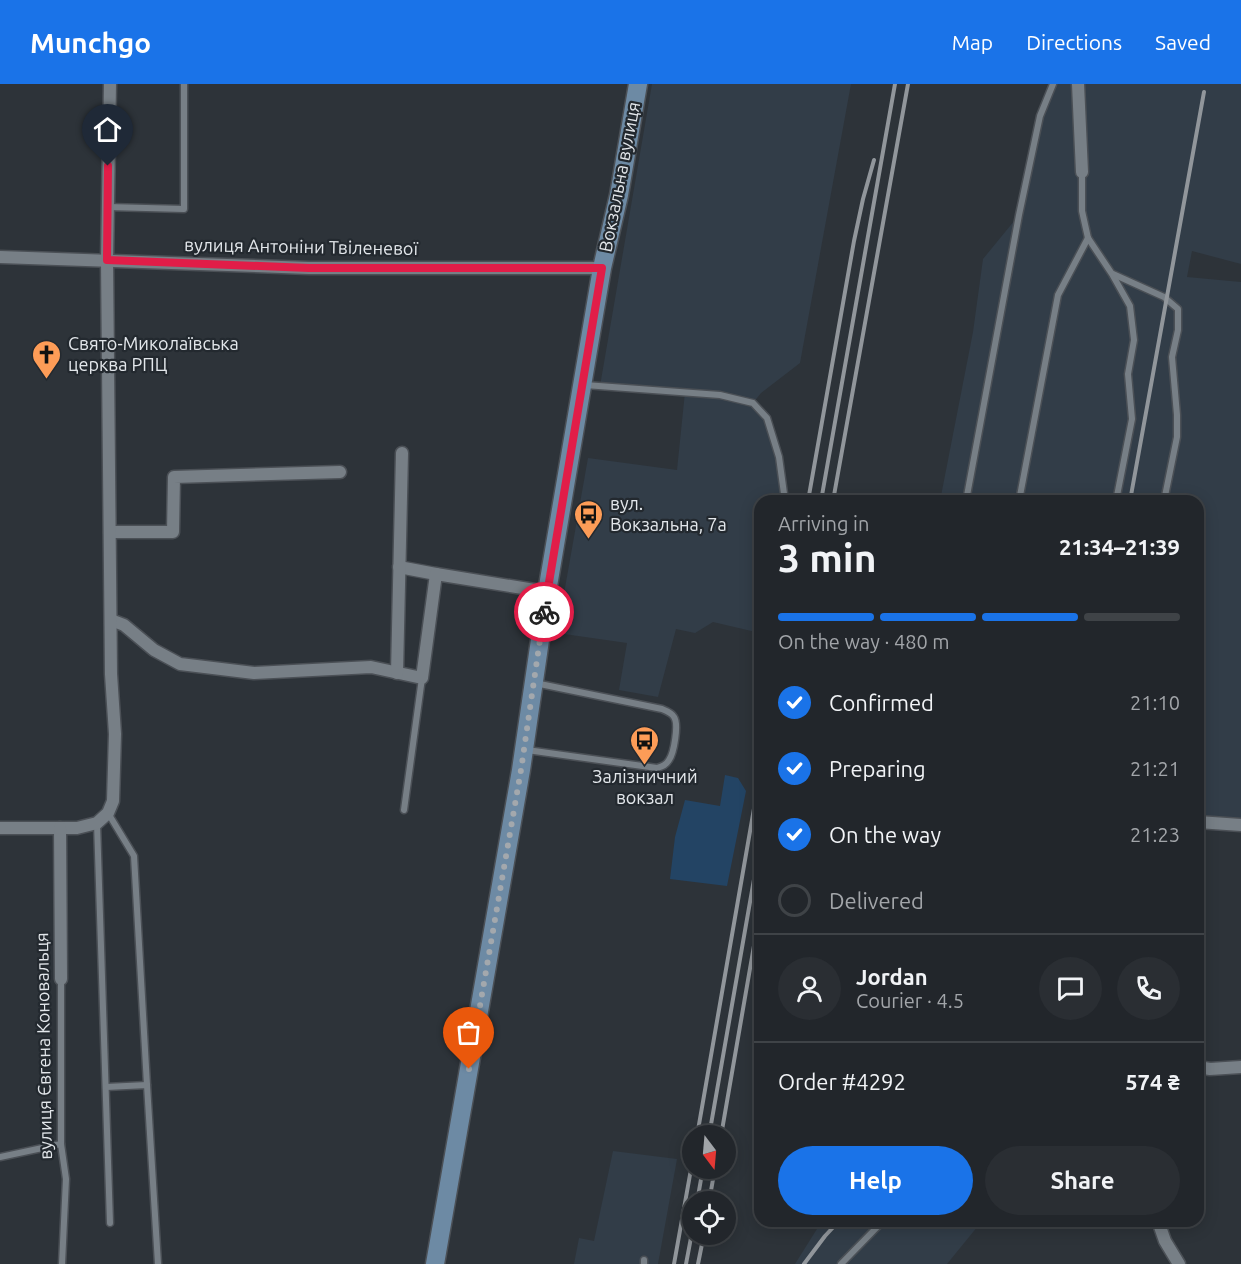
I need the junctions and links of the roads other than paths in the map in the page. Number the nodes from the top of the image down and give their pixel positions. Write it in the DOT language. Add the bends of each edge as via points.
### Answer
graph roads {
  1 [pos="110,84"];
  2 [pos="184,84"];
  3 [pos="638,84"];
  4 [pos="1053,84"];
  5 [pos="1078,84"];
  6 [pos="1082,172"];
  7 [pos="108,207"];
  8 [pos="1088,238"];
  9 [pos="0,257"];
  10 [pos="107,260"];
  11 [pos="602,268"];
  12 [pos="1112,274"];
  13 [pos="582,385"];
  14 [pos="402,453"];
  15 [pos="340,472"];
  16 [pos="784,495"];
  17 [pos="967,495"];
  18 [pos="1020,495"];
  19 [pos="1117,495"];
  20 [pos="1165,495"];
  21 [pos="110,532"];
  22 [pos="399,567"];
  23 [pos="435,574"];
  24 [pos="547,592"];
  25 [pos="111,620"];
  26 [pos="397,673"];
  27 [pos="422,678"];
  28 [pos="534,683"];
  29 [pos="524,750"];
  30 [pos="110,807"];
  31 [pos="404,810"];
  32 [pos="1204,822"];
  33 [pos="98,823"];
  34 [pos="1241,825"];
  35 [pos="0,828"];
  36 [pos="60,828"];
  37 [pos="61,979"];
  38 [pos="1241,1067"];
  39 [pos="1204,1068"];
  40 [pos="147,1085"];
  41 [pos="106,1087"];
  42 [pos="61,1144"];
  43 [pos="0,1157"];
  44 [pos="110,1223"];
  45 [pos="877,1227"];
  46 [pos="1160,1227"];
  47 [pos="62,1264"];
  48 [pos="158,1264"];
  49 [pos="435,1264"];
  50 [pos="841,1264"];
  51 [pos="1179,1264"];
  1 -- 7 [label="street"];
  2 -- 7 [label="lane" via="184,209"];
  3 -- 11 [label="street, Вокзальна вулиця"];
  4 -- 17 [label="lane" via="1040,116 1019,214"];
  5 -- 6 [label="street"];
  6 -- 8 [label="lane" via="1082,211"];
  7 -- 10 [label="street"];
  8 -- 12 [label="lane"];
  8 -- 18 [label="lane" via="1058,295"];
  9 -- 10 [label="street, вулиця Антоніни Твіленевої"];
  10 -- 11 [label="street, вулиця Антоніни Твіленевої" via="309,268"];
  10 -- 21 [label="street"];
  11 -- 13 [label="street, Вокзальна вулиця"];
  12 -- 19 [label="lane" via="1130,306 1134,340 1128,374 1132,419"];
  12 -- 20 [label="lane" via="1164,297 1178,309 1172,357 1177,437"];
  13 -- 16 [label="lane" via="720,395 753,403 767,418 779,457"];
  13 -- 24 [label="street, Вокзальна вулиця"];
  14 -- 22 [label="street"];
  15 -- 21 [label="street" via="174,477 173,532"];
  21 -- 25 [label="street"];
  22 -- 23 [label="street"];
  22 -- 26 [label="street"];
  23 -- 24 [label="street"];
  23 -- 27 [label="street"];
  24 -- 28 [label="street, Вокзальна вулиця"];
  25 -- 26 [label="street" via="180,664 254,673 371,667"];
  25 -- 30 [label="street" via="115,734"];
  26 -- 27 [label="street"];
  27 -- 31 [label="lane"];
  28 -- 29 [label="street, Вокзальна вулиця"];
  28 -- 29 [label="lane" via="662,709 674,716 675,735 672,755 657,768"];
  29 -- 49 [label="street, Вокзальна вулиця"];
  30 -- 33 [label="street"];
  30 -- 40 [label="lane" via="134,856"];
  32 -- 34 [label="street"];
  33 -- 36 [label="street"];
  33 -- 41 [label="lane"];
  35 -- 36 [label="street"];
  36 -- 37 [label="street, вулиця Євгена Коновальця"];
  37 -- 42 [label="lane, вулиця Євгена Коновальця"];
  38 -- 39 [label="street"];
  40 -- 41 [label="lane"];
  40 -- 48 [label="lane"];
  41 -- 44 [label="lane"];
  42 -- 43 [label="lane"];
  42 -- 47 [label="lane, вулиця Євгена Коновальця" via="66,1179"];
  45 -- 50 [label="lane"];
  46 -- 51 [label="street"];
}
